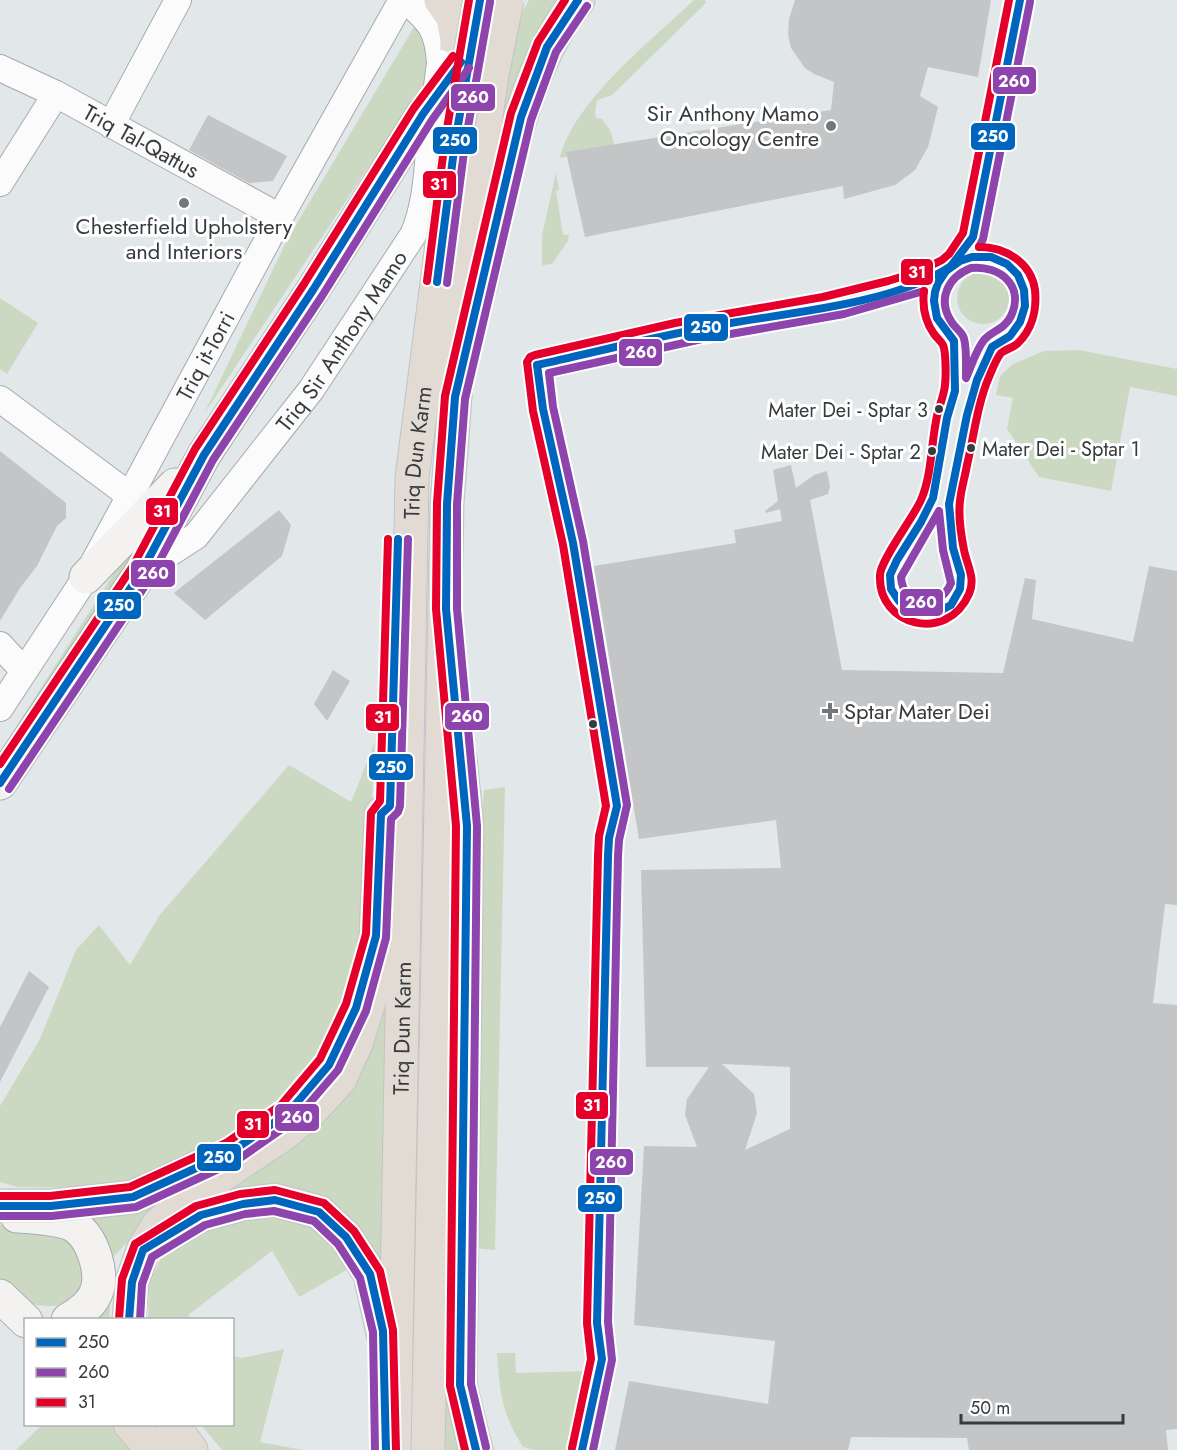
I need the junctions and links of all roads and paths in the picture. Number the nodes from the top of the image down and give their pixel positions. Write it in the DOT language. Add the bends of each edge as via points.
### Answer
graph roads {
  1 [pos="178,0"];
  2 [pos="404,0"];
  3 [pos="441,0"];
  4 [pos="480,0"];
  5 [pos="507,0"];
  6 [pos="578,0"];
  7 [pos="0,68"];
  8 [pos="56,94"];
  9 [pos="111,125"];
  10 [pos="436,132"];
  11 [pos="0,183"];
  12 [pos="280,217"];
  13 [pos="455,397"];
  14 [pos="0,399"];
  15 [pos="204,455"];
  16 [pos="412,478"];
  17 [pos="129,495"];
  18 [pos="142,571"];
  19 [pos="86,577"];
  20 [pos="446,609"];
  21 [pos="0,645"];
  22 [pos="24,671"];
  23 [pos="0,708"];
  24 [pos="0,783"];
  25 [pos="390,806"];
  26 [pos="0,1206"];
  27 [pos="0,1213"];
  28 [pos="143,1250"];
  29 [pos="0,1296"];
  30 [pos="71,1318"];
  31 [pos="129,1318"];
  32 [pos="24,1319"];
  33 [pos="131,1426"];
  34 [pos="173,1426"];
  35 [pos="153,1450"];
  36 [pos="191,1450"];
  37 [pos="386,1450"];
  38 [pos="394,1450"];
  39 [pos="428,1450"];
  40 [pos="476,1450"];
  1 -- 9 [label="street"];
  2 -- 10 [label="street, Triq Sir Anthony Mamo, bridge" via="429,21 439,42"];
  2 -- 12 [label="street, Triq it-Torri"];
  3 -- 10 [label="highway" via="453,17 457,40"];
  4 -- 10 [label="highway, Triq Dun Karm, bridge"];
  5 -- 13 [label="highway, Triq Dun Karm, bridge" via="466,249"];
  6 -- 13 [label="highway" via="548,47 521,117"];
  7 -- 8 [label="street, Triq Tal-Qattus"];
  8 -- 9 [label="street, Triq Tal-Qattus"];
  8 -- 11 [label="street"];
  9 -- 12 [label="street, Triq Tal-Qattus"];
  10 -- 15 [label="main road, Triq Sir Anthony Mamo" via="313,290"];
  10 -- 16 [label="highway, Triq Dun Karm"];
  10 -- 18 [label="street, Triq Sir Anthony Mamo" via="420,219 413,235 323,370 196,536"];
  12 -- 17 [label="street, Triq it-Torri"];
  13 -- 20 [label="highway, Triq Dun Karm" via="447,504"];
  14 -- 17 [label="street"];
  15 -- 18 [label="main road, Triq Sir Anthony Mamo"];
  15 -- 19 [label="main road"];
  16 -- 25 [label="highway" via="399,512"];
  16 -- 38 [label="highway, Triq Dun Karm"];
  17 -- 19 [label="street, Triq it-Torri"];
  18 -- 24 [label="main road, Triq Sir Anthony Mamo"];
  19 -- 22 [label="street, Triq it-Torri"];
  20 -- 39 [label="highway, Triq Dun Karm"];
  20 -- 40 [label="highway" via="467,826 460,1385"];
  21 -- 22 [label="street"];
  22 -- 23 [label="street, Triq it-Torri"];
  25 -- 26 [label="highway" via="381,814 376,936 356,1008 329,1065 288,1113 231,1152 133,1197 51,1206"];
  25 -- 28 [label="highway" via="382,959 357,1041 340,1079 282,1135 172,1212 159,1224"];
  27 -- 30 [label="main road" via="76,1226 93,1248 99,1273 96,1294"];
  28 -- 31 [label="highway" via="132,1282"];
  28 -- 37 [label="highway" via="201,1215 243,1204 275,1200 319,1212 346,1237 370,1274 383,1331"];
  29 -- 32 [label="main road"];
  33 -- 35 [label="highway"];
  34 -- 36 [label="highway"];
}
